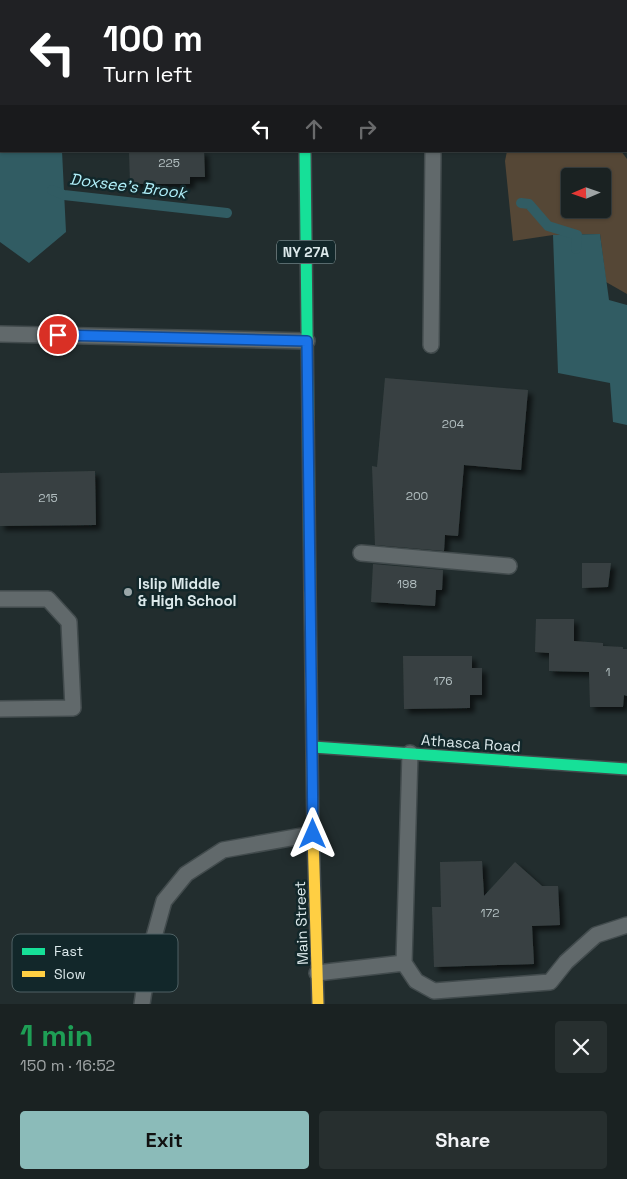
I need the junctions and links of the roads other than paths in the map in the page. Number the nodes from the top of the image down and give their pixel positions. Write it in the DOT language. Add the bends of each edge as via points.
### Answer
graph roads {
  1 [pos="304,152"];
  2 [pos="432,152"];
  3 [pos="0,334"];
  4 [pos="307,341"];
  5 [pos="431,345"];
  6 [pos="361,553"];
  7 [pos="509,566"];
  8 [pos="0,599"];
  9 [pos="0,709"];
  10 [pos="313,747"];
  11 [pos="410,753"];
  12 [pos="627,769"];
  13 [pos="313,834"];
  14 [pos="627,925"];
  15 [pos="155,934"];
  16 [pos="404,963"];
  17 [pos="317,973"];
  18 [pos="318,1004"];
  1 -- 4 [label="main road, Main Street / NY 27A"];
  2 -- 5 [label="lane"];
  3 -- 4 [label="lane"];
  4 -- 10 [label="main road, Main Street / NY 27A"];
  6 -- 7 [label="lane"];
  8 -- 9 [label="lane" via="48,599 69,622 73,708"];
  10 -- 11 [label="main road, Athasca Road"];
  10 -- 13 [label="main road, Main Street / NY 27A"];
  11 -- 12 [label="main road, Athasca Road"];
  11 -- 16 [label="lane"];
  13 -- 15 [label="lane" via="223,850 186,874 164,901"];
  13 -- 17 [label="main road, Main Street / NY 27A"];
  14 -- 16 [label="lane" via="596,936 566,962 550,982 434,991 416,981"];
  16 -- 17 [label="lane"];
  17 -- 18 [label="main road, Main Street / NY 27A"];
}
